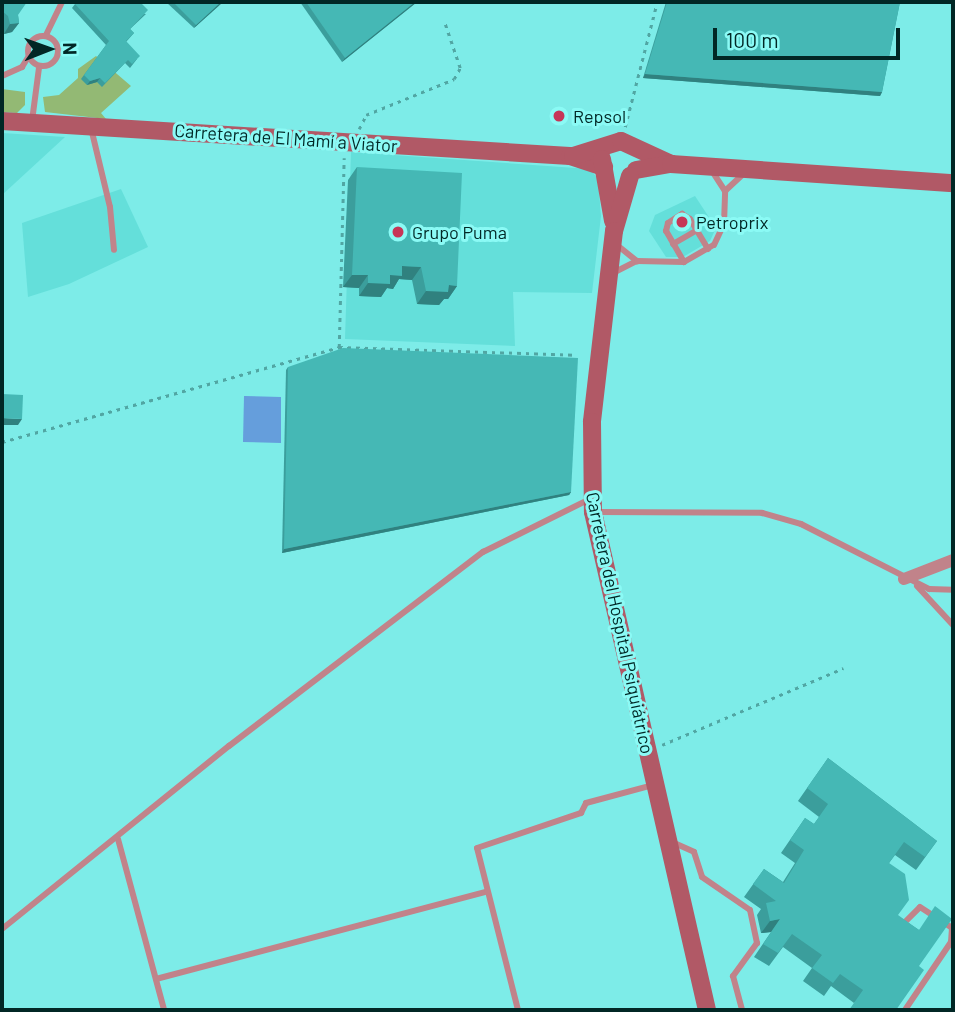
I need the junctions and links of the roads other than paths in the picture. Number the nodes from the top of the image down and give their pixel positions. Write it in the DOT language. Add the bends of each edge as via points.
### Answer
graph roads {
  1 [pos="62,2"];
  2 [pos="46,34"];
  3 [pos="29,57"];
  4 [pos="38,68"];
  5 [pos="2,76"];
  6 [pos="2,121"];
  7 [pos="32,123"];
  8 [pos="91,126"];
  9 [pos="628,144"];
  10 [pos="605,163"];
  11 [pos="671,164"];
  12 [pos="709,166"];
  13 [pos="749,169"];
  14 [pos="633,173"];
  15 [pos="953,183"];
  16 [pos="725,191"];
  17 [pos="697,230"];
  18 [pos="614,236"];
  19 [pos="673,244"];
  20 [pos="708,249"];
  21 [pos="114,250"];
  22 [pos="637,261"];
  23 [pos="684,262"];
  24 [pos="609,275"];
  25 [pos="592,505"];
  26 [pos="953,560"];
  27 [pos="909,580"];
  28 [pos="953,590"];
  29 [pos="953,625"];
  30 [pos="653,785"];
  31 [pos="118,839"];
  32 [pos="665,839"];
  33 [pos="485,892"];
  34 [pos="902,925"];
  35 [pos="2,929"];
  36 [pos="156,979"];
  37 [pos="164,1010"];
  38 [pos="518,1010"];
  39 [pos="707,1010"];
  40 [pos="742,1010"];
  41 [pos="905,1010"];
  1 -- 2 [label="lane"];
  2 -- 3 [label="lane" via="31,45"];
  2 -- 4 [label="lane" via="58,45 56,58"];
  3 -- 4 [label="lane"];
  3 -- 5 [label="lane" via="22,67"];
  4 -- 7 [label="lane"];
  6 -- 7 [label="street, Carretera de El Mamí a Viator"];
  7 -- 8 [label="street, Carretera de El Mamí a Viator"];
  8 -- 10 [label="street, Carretera de El Mamí a Viator" via="570,156"];
  8 -- 21 [label="lane" via="110,207"];
  9 -- 10 [label="street"];
  9 -- 11 [label="street"];
  9 -- 14 [label="street" via="639,158"];
  10 -- 14 [label="street" via="619,178"];
  10 -- 18 [label="street"];
  11 -- 12 [label="street"];
  11 -- 14 [label="street"];
  12 -- 13 [label="street"];
  12 -- 16 [label="lane"];
  13 -- 15 [label="street"];
  13 -- 16 [label="lane"];
  14 -- 18 [label="street"];
  16 -- 20 [label="lane" via="722,234"];
  17 -- 19 [label="lane"];
  17 -- 19 [label="lane" via="682,214 666,231"];
  17 -- 20 [label="lane"];
  18 -- 22 [label="lane"];
  18 -- 24 [label="street, Carretera del Hospital Psiquiátrico"];
  19 -- 23 [label="lane"];
  20 -- 23 [label="lane"];
  22 -- 23 [label="lane"];
  22 -- 24 [label="lane"];
  24 -- 25 [label="street, Carretera del Hospital Psiquiátrico" via="592,422"];
  25 -- 27 [label="lane" via="762,513 801,524"];
  25 -- 30 [label="street, Carretera del Hospital Psiquiátrico"];
  25 -- 31 [label="lane" via="483,552 229,746"];
  26 -- 27 [label="street"];
  27 -- 28 [label="lane" via="929,589"];
  27 -- 29 [label="lane"];
  30 -- 32 [label="street, Carretera del Hospital Psiquiátrico"];
  30 -- 33 [label="lane" via="586,803 581,813 477,848"];
  31 -- 35 [label="lane"];
  31 -- 36 [label="lane"];
  32 -- 39 [label="street, Carretera del Hospital Psiquiátrico"];
  32 -- 40 [label="lane" via="694,852 702,877 750,910 757,943 733,976"];
  33 -- 36 [label="lane"];
  33 -- 38 [label="lane"];
  34 -- 41 [label="lane" via="920,907 952,928 951,942"];
  36 -- 37 [label="lane"];
}
